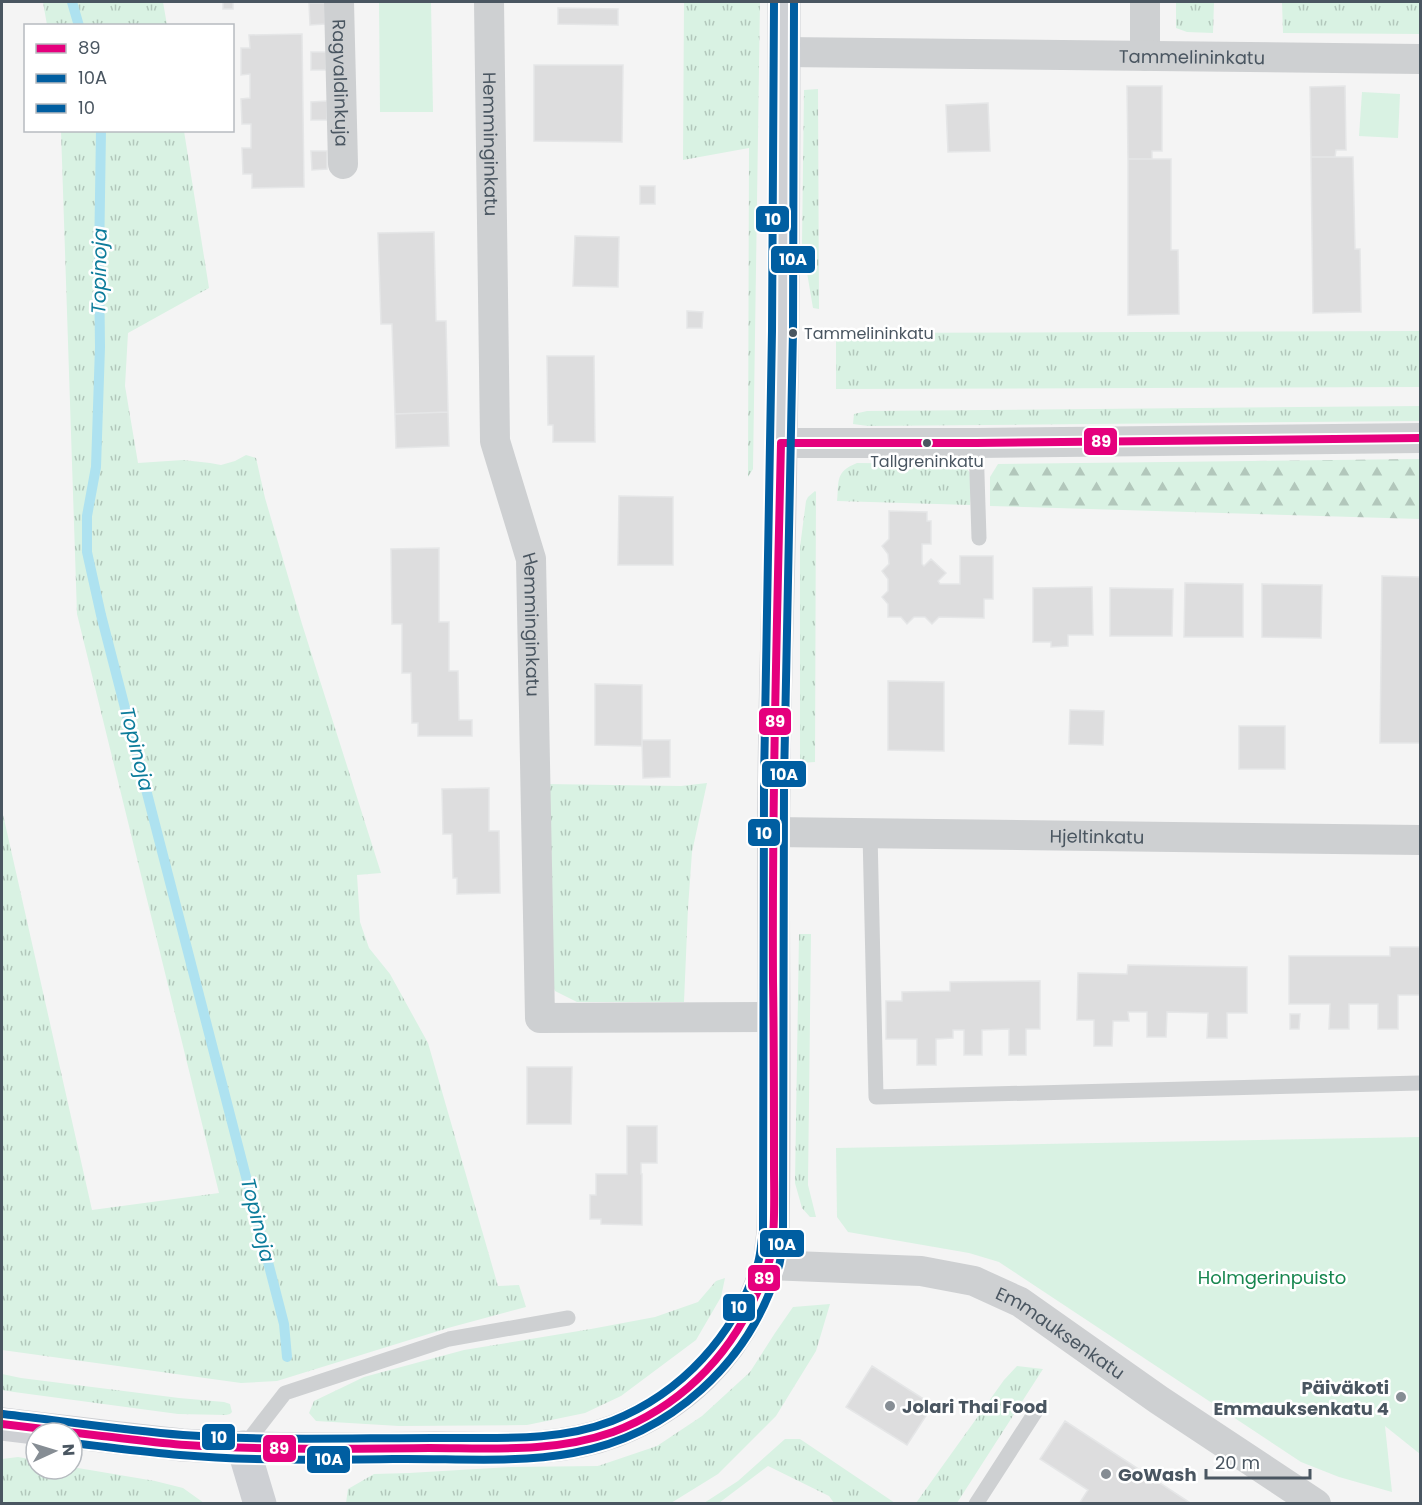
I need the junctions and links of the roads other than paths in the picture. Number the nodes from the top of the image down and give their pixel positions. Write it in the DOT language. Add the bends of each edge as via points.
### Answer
graph roads {
  1 [pos="339,2"];
  2 [pos="489,2"];
  3 [pos="784,2"];
  4 [pos="1144,2"];
  5 [pos="784,52"];
  6 [pos="1145,56"];
  7 [pos="1420,59"];
  8 [pos="343,164"];
  9 [pos="1420,438"];
  10 [pos="781,443"];
  11 [pos="976,443"];
  12 [pos="979,538"];
  13 [pos="773,832"];
  14 [pos="870,833"];
  15 [pos="1420,840"];
  16 [pos="774,1017"];
  17 [pos="1420,1083"];
  18 [pos="768,1265"];
  19 [pos="568,1318"];
  20 [pos="1035,1411"];
  21 [pos="2,1424"];
  22 [pos="243,1447"];
  23 [pos="260,1503"];
  24 [pos="976,1503"];
  25 [pos="1316,1503"];
  1 -- 8 [label="street, Ragvaldinkuja"];
  2 -- 16 [label="street, Hemminginkatu" via="495,441 531,559 540,1018"];
  3 -- 5 [label="street"];
  4 -- 6 [label="street"];
  5 -- 6 [label="street, Tammelininkatu"];
  5 -- 10 [label="street"];
  6 -- 7 [label="street, Tammelininkatu"];
  9 -- 11 [label="street"];
  10 -- 11 [label="street"];
  10 -- 13 [label="street"];
  11 -- 12 [label="lane"];
  13 -- 14 [label="street, Hjeltinkatu"];
  13 -- 16 [label="street"];
  14 -- 15 [label="street, Hjeltinkatu"];
  14 -- 17 [label="lane" via="876,1097"];
  16 -- 18 [label="street" via="773,1212"];
  18 -- 22 [label="street" via="741,1326 713,1365 667,1404 615,1431 550,1446 321,1450"];
  18 -- 25 [label="street, Emmauksenkatu" via="921,1272 974,1281 1020,1302"];
  19 -- 22 [label="lane" via="449,1339 285,1394"];
  20 -- 24 [label="lane"];
  21 -- 22 [label="street" via="180,1445"];
  22 -- 23 [label="street"];
}
